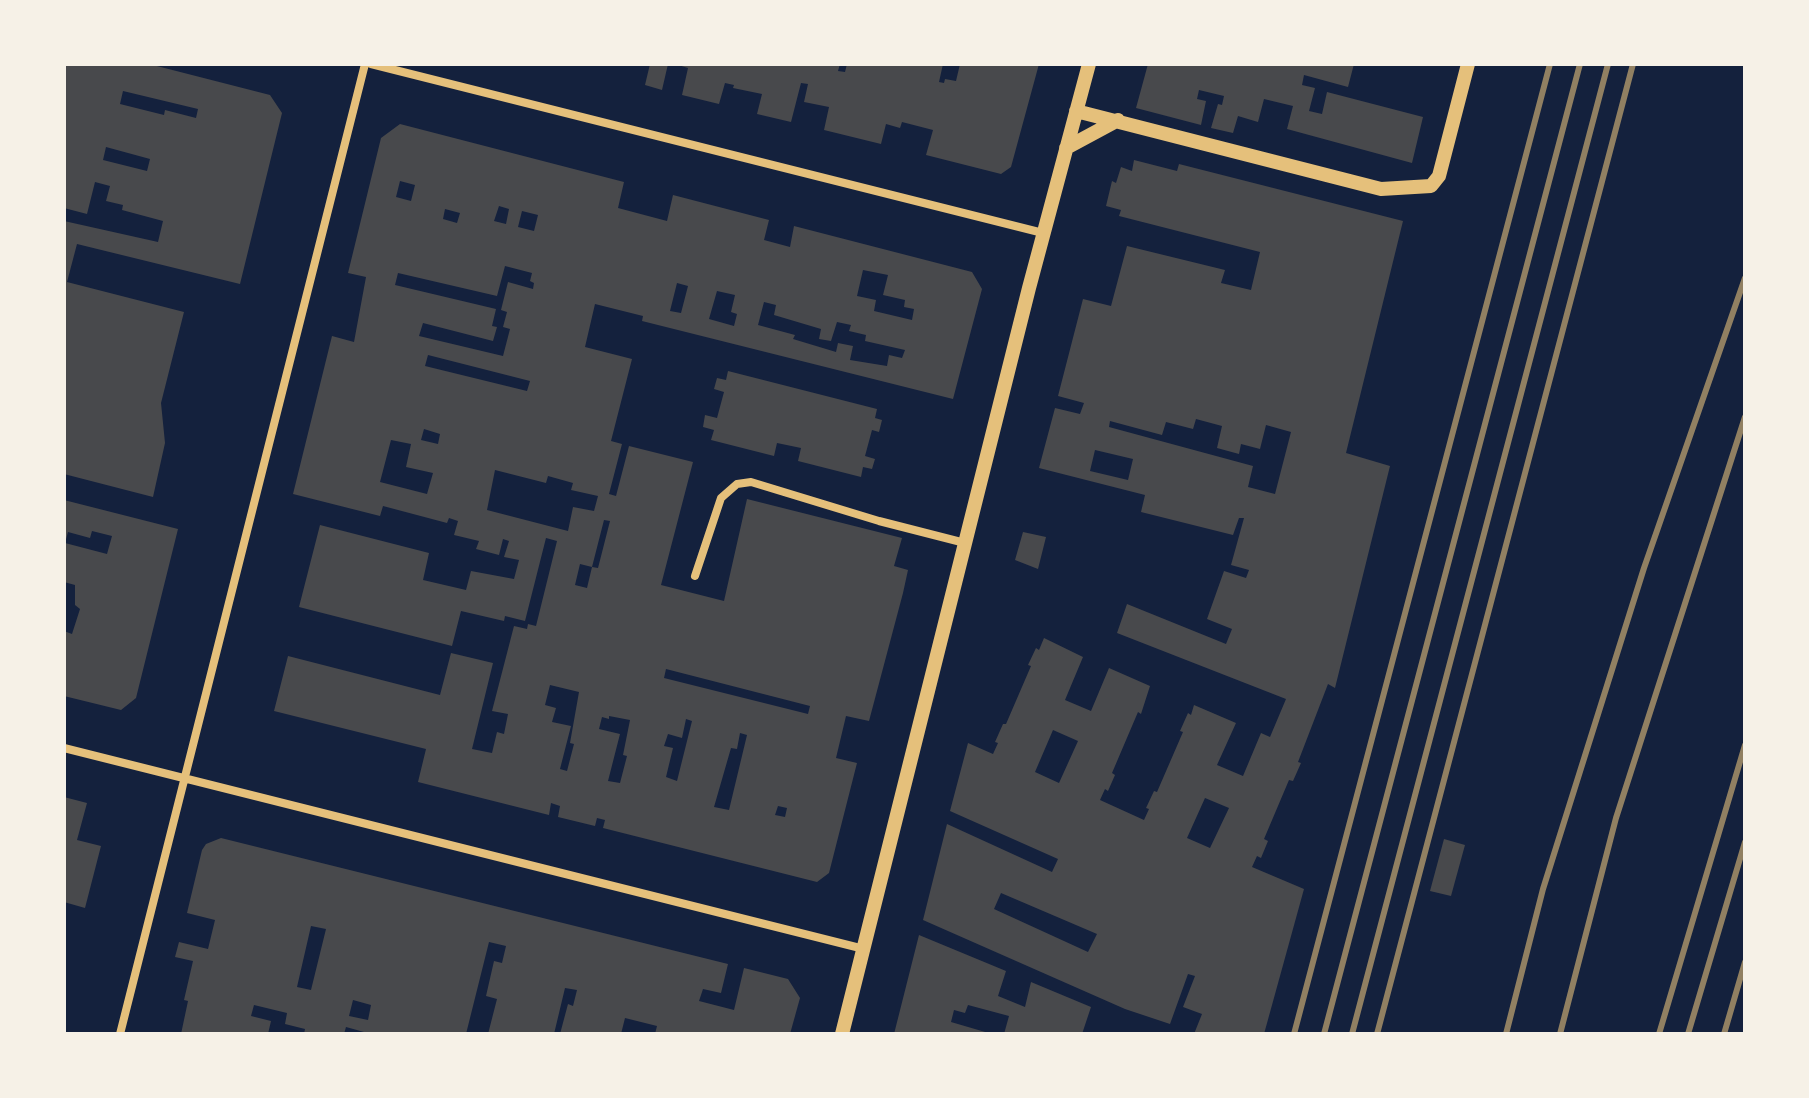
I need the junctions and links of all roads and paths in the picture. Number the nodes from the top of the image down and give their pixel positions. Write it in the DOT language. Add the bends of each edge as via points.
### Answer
graph roads {
  1 [pos="368,64"];
  2 [pos="1089,64"];
  3 [pos="1468,64"];
  4 [pos="1076,111"];
  5 [pos="1118,120"];
  6 [pos="1066,148"];
  7 [pos="1043,233"];
  8 [pos="965,543"];
  9 [pos="695,576"];
  10 [pos="64,748"];
  11 [pos="184,778"];
  12 [pos="864,949"];
  13 [pos="120,1034"];
  14 [pos="842,1034"];
  1 -- 7 [label="street"];
  1 -- 11 [label="street"];
  2 -- 4 [label="street"];
  3 -- 5 [label="street" via="1439,176 1431,186 1381,189"];
  4 -- 5 [label="street"];
  4 -- 6 [label="street"];
  5 -- 6 [label="street"];
  6 -- 7 [label="street"];
  7 -- 8 [label="street"];
  8 -- 9 [label="street" via="751,482 737,484 721,498"];
  8 -- 12 [label="street"];
  10 -- 11 [label="street"];
  11 -- 12 [label="street"];
  11 -- 13 [label="street"];
  12 -- 14 [label="street"];
}
